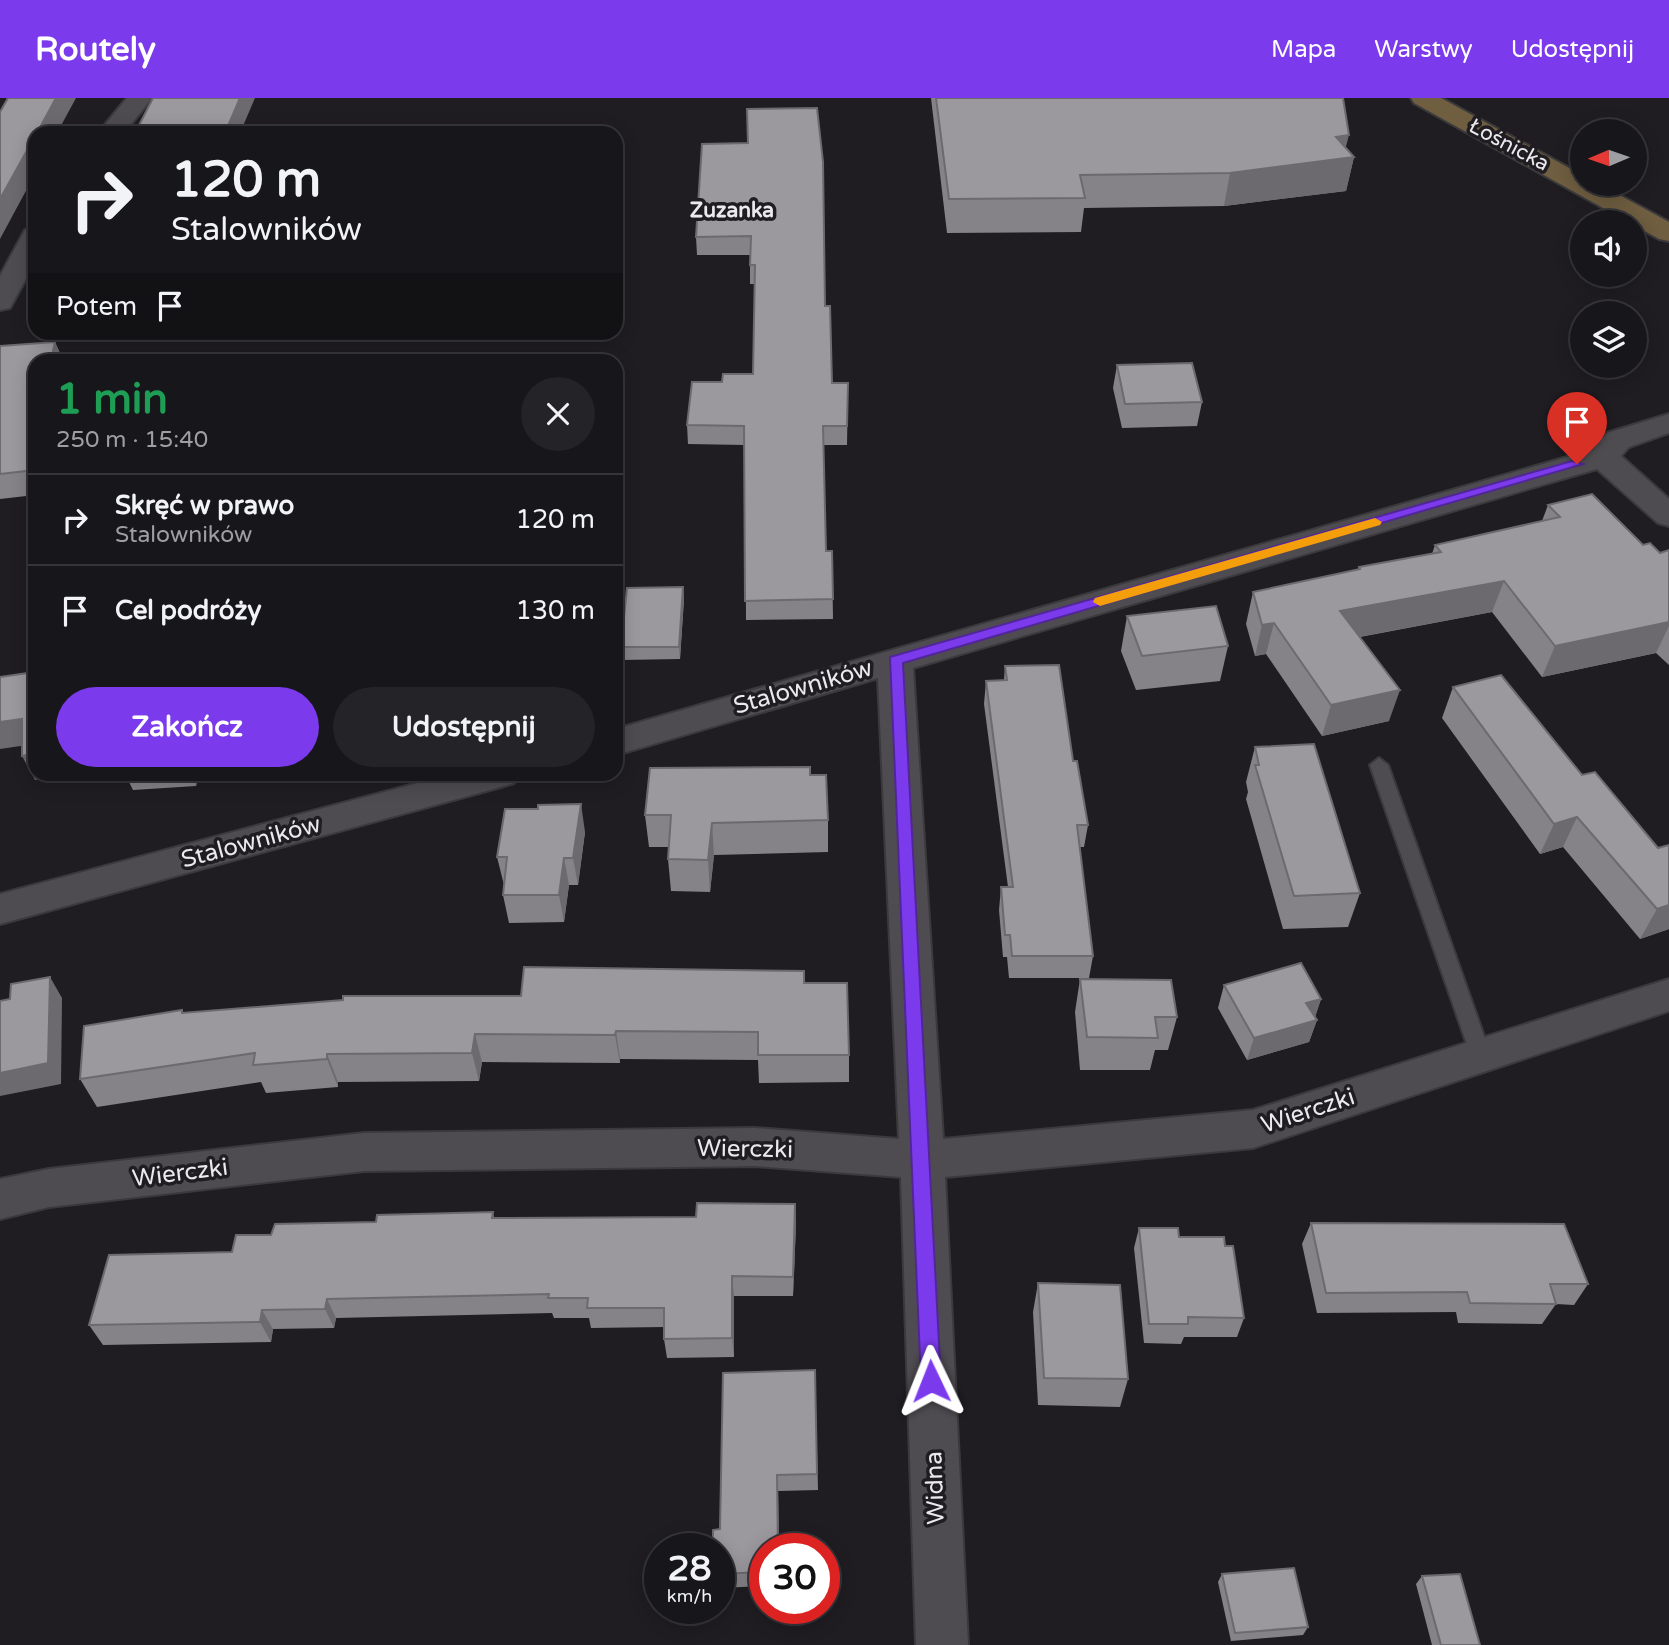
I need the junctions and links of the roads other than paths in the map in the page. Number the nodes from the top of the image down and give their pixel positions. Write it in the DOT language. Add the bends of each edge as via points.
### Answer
graph roads {
  1 [pos="140,98"];
  2 [pos="1423,98"];
  3 [pos="117,126"];
  4 [pos="1667,230"];
  5 [pos="28,249"];
  6 [pos="0,302"];
  7 [pos="1669,423"];
  8 [pos="1603,457"];
  9 [pos="1669,516"];
  10 [pos="895,661"];
  11 [pos="623,740"];
  12 [pos="1379,765"];
  13 [pos="475,781"];
  14 [pos="0,909"];
  15 [pos="1669,995"];
  16 [pos="1481,1056"];
  17 [pos="922,1160"];
  18 [pos="0,1199"];
  19 [pos="942,1645"];
  1 -- 3 [label="street"];
  2 -- 4 [label="street, Łośnicka"];
  5 -- 6 [label="street"];
  7 -- 8 [label="street, Stalowników" via="1618,440"];
  8 -- 9 [label="street"];
  8 -- 10 [label="street, Stalowników"];
  10 -- 11 [label="street, Stalowników"];
  10 -- 17 [label="street, Widna"];
  12 -- 16 [label="lane"];
  13 -- 14 [label="street, Stalowników"];
  15 -- 16 [label="street, Wierczki"];
  16 -- 17 [label="street, Wierczki" via="1253,1129"];
  17 -- 18 [label="street, Wierczki" via="755,1147 365,1152 49,1188"];
  17 -- 19 [label="street, Widna"];
}
